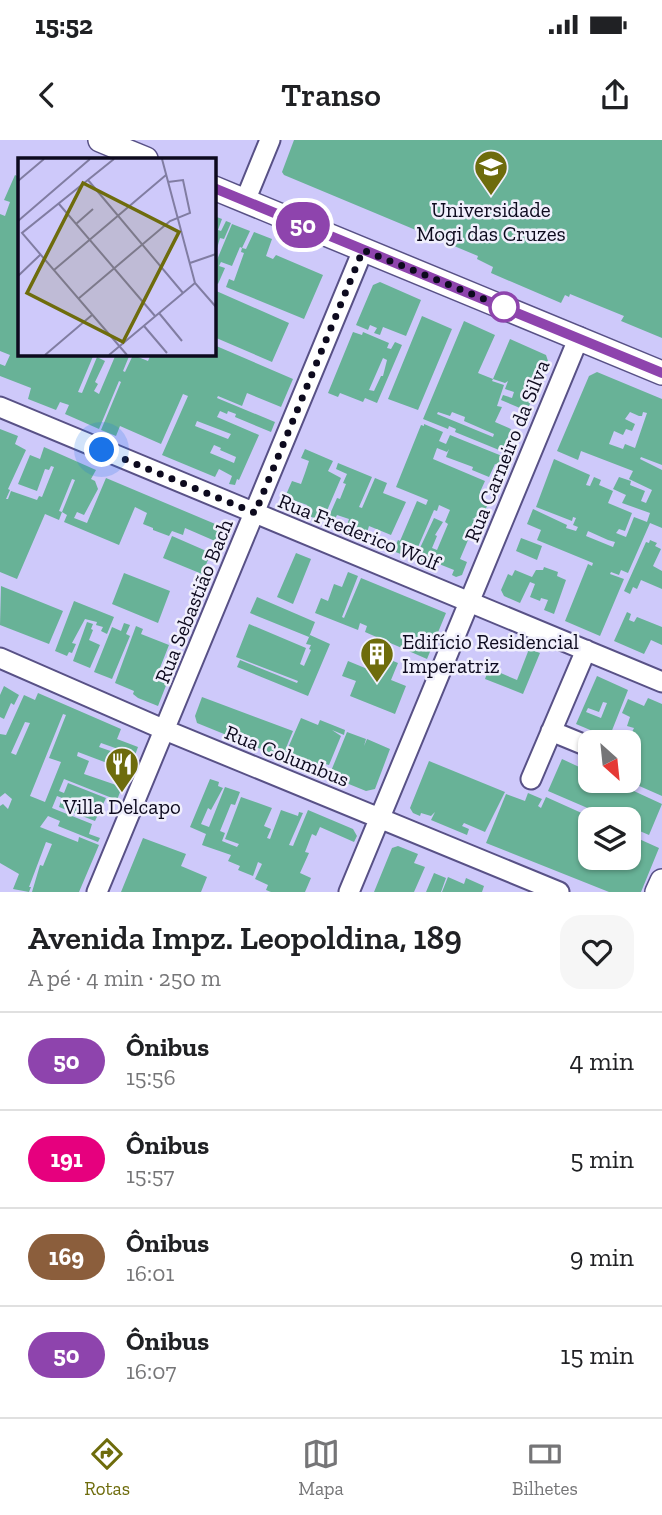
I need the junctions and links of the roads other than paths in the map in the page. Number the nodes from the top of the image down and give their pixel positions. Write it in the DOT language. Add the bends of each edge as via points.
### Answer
graph roads {
  1 [pos="100,140"];
  2 [pos="270,140"];
  3 [pos="144,158"];
  4 [pos="215,188"];
  5 [pos="245,201"];
  6 [pos="363,250"];
  7 [pos="579,337"];
  8 [pos="662,373"];
  9 [pos="0,407"];
  10 [pos="255,513"];
  11 [pos="469,602"];
  12 [pos="586,650"];
  13 [pos="0,658"];
  14 [pos="662,682"];
  15 [pos="165,730"];
  16 [pos="551,731"];
  17 [pos="578,742"];
  18 [pos="530,779"];
  19 [pos="379,819"];
  20 [pos="662,881"];
  21 [pos="97,892"];
  22 [pos="349,892"];
  23 [pos="559,892"];
  24 [pos="657,892"];
  1 -- 3 [label="main road"];
  2 -- 5 [label="street"];
  4 -- 5 [label="main road"];
  5 -- 6 [label="main road"];
  6 -- 7 [label="main road"];
  6 -- 10 [label="street, Rua Sebastião Bach"];
  7 -- 8 [label="main road"];
  7 -- 11 [label="street, Rua Carneiro da Silva"];
  9 -- 10 [label="street, Rua Frederico Wolf"];
  10 -- 11 [label="street, Rua Frederico Wolf"];
  10 -- 15 [label="street, Rua Sebastião Bach"];
  11 -- 12 [label="street, Rua Frederico Wolf"];
  11 -- 19 [label="street, Rua Carneiro da Silva"];
  12 -- 14 [label="street, Rua Frederico Wolf"];
  12 -- 16 [label="street"];
  13 -- 15 [label="street, Rua Columbus"];
  15 -- 19 [label="street, Rua Columbus"];
  15 -- 21 [label="street, Rua Sebastião Bach"];
  16 -- 17 [label="street"];
  16 -- 18 [label="street"];
  19 -- 22 [label="street, Rua Carneiro da Silva"];
  19 -- 23 [label="street, Rua Columbus"];
  20 -- 24 [label="main road"];
}
